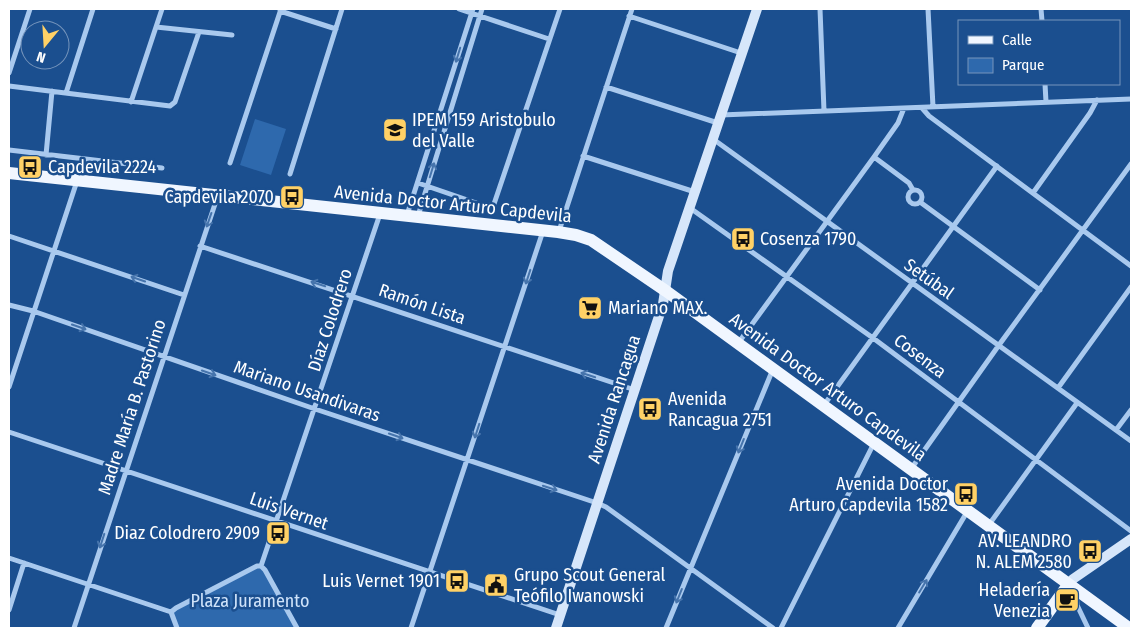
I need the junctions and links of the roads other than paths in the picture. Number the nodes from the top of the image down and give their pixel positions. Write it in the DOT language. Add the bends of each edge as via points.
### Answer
graph roads {
  1 [pos="30,9"];
  2 [pos="94,9"];
  3 [pos="162,9"];
  4 [pos="342,9"];
  5 [pos="459,9"];
  6 [pos="482,9"];
  7 [pos="560,9"];
  8 [pos="632,9"];
  9 [pos="757,9"];
  10 [pos="820,9"];
  11 [pos="928,9"];
  12 [pos="280,10"];
  13 [pos="472,11"];
  14 [pos="480,16"];
  15 [pos="629,16"];
  16 [pos="156,27"];
  17 [pos="336,29"];
  18 [pos="199,32"];
  19 [pos="232,35"];
  20 [pos="549,39"];
  21 [pos="741,53"];
  22 [pos="9,73"];
  23 [pos="1045,85"];
  24 [pos="9,86"];
  25 [pos="606,87"];
  26 [pos="52,91"];
  27 [pos="66,93"];
  28 [pos="1131,99"];
  29 [pos="1097,100"];
  30 [pos="130,102"];
  31 [pos="1046,102"];
  32 [pos="933,107"];
  33 [pos="904,108"];
  34 [pos="922,108"];
  35 [pos="824,111"];
  36 [pos="720,119"];
  37 [pos="713,139"];
  38 [pos="9,150"];
  39 [pos="46,155"];
  40 [pos="583,156"];
  41 [pos="874,157"];
  42 [pos="230,163"];
  43 [pos="1131,164"];
  44 [pos="997,166"];
  45 [pos="162,168"];
  46 [pos="9,173"];
  47 [pos="290,174"];
  48 [pos="77,180"];
  49 [pos="418,183"];
  50 [pos="426,186"];
  51 [pos="913,190"];
  52 [pos="694,192"];
  53 [pos="1033,193"];
  54 [pos="218,195"];
  55 [pos="920,202"];
  56 [pos="689,208"];
  57 [pos="380,213"];
  58 [pos="412,216"];
  59 [pos="826,222"];
  60 [pos="953,226"];
  61 [pos="1082,230"];
  62 [pos="544,231"];
  63 [pos="558,232"];
  64 [pos="9,236"];
  65 [pos="200,246"];
  66 [pos="53,251"];
  67 [pos="1131,266"];
  68 [pos="786,278"];
  69 [pos="912,284"];
  70 [pos="1131,287"];
  71 [pos="1040,290"];
  72 [pos="666,291"];
  73 [pos="184,295"];
  74 [pos="353,295"];
  75 [pos="9,305"];
  76 [pos="33,311"];
  77 [pos="872,338"];
  78 [pos="738,343"];
  79 [pos="999,345"];
  80 [pos="505,347"];
  81 [pos="163,357"];
  82 [pos="9,365"];
  83 [pos="15,368"];
  84 [pos="773,369"];
  85 [pos="9,387"];
  86 [pos="1058,388"];
  87 [pos="635,390"];
  88 [pos="959,402"];
  89 [pos="1077,403"];
  90 [pos="824,406"];
  91 [pos="315,409"];
  92 [pos="1131,410"];
  93 [pos="1116,430"];
  94 [pos="9,432"];
  95 [pos="1131,441"];
  96 [pos="874,444"];
  97 [pos="467,460"];
  98 [pos="1035,460"];
  99 [pos="125,470"];
  100 [pos="911,470"];
  101 [pos="597,503"];
  102 [pos="967,512"];
  103 [pos="277,521"];
  104 [pos="987,526"];
  105 [pos="1131,531"];
  106 [pos="1131,539"];
  107 [pos="9,558"];
  108 [pos="24,563"];
  109 [pos="262,566"];
  110 [pos="691,568"];
  111 [pos="430,572"];
  112 [pos="88,584"];
  113 [pos="1072,587"];
  114 [pos="9,610"];
  115 [pos="171,612"];
  116 [pos="560,616"];
  117 [pos="74,628"];
  118 [pos="177,628"];
  119 [pos="297,628"];
  120 [pos="411,628"];
  121 [pos="556,628"];
  122 [pos="666,628"];
  123 [pos="774,628"];
  124 [pos="781,628"];
  125 [pos="898,628"];
  126 [pos="1037,628"];
  127 [pos="1088,628"];
  128 [pos="1129,628"];
  1 -- 22 [label="street"];
  2 -- 27 [label="street"];
  3 -- 16 [label="street"];
  4 -- 17 [label="street"];
  5 -- 13 [label="street"];
  6 -- 14 [label="street"];
  7 -- 20 [label="street"];
  8 -- 15 [label="street"];
  9 -- 21 [label="main road, Avenida Rancagua"];
  10 -- 35 [label="street"];
  11 -- 32 [label="street"];
  12 -- 17 [label="street"];
  12 -- 42 [label="street"];
  13 -- 14 [label="street"];
  13 -- 49 [label="street, one-way"];
  14 -- 20 [label="street"];
  50 -- 14 [label="street, one-way"];
  15 -- 21 [label="street"];
  15 -- 25 [label="street"];
  16 -- 18 [label="street"];
  16 -- 30 [label="street"];
  17 -- 47 [label="street"];
  18 -- 19 [label="street"];
  18 -- 30 [label="street" via="174,104"];
  20 -- 50 [label="street" via="496,202 485,206"];
  21 -- 36 [label="main road, Avenida Rancagua"];
  23 -- 31 [label="street"];
  24 -- 26 [label="street"];
  25 -- 36 [label="street"];
  25 -- 40 [label="street"];
  26 -- 27 [label="street"];
  26 -- 39 [label="street"];
  27 -- 30 [label="street"];
  28 -- 29 [label="street"];
  29 -- 31 [label="street"];
  29 -- 53 [label="street"];
  31 -- 32 [label="street"];
  32 -- 34 [label="street"];
  33 -- 34 [label="street"];
  33 -- 35 [label="street"];
  33 -- 41 [label="street" via="898,123"];
  34 -- 44 [label="street"];
  35 -- 36 [label="street"];
  36 -- 37 [label="main road, Avenida Rancagua"];
  37 -- 52 [label="main road, Avenida Rancagua"];
  37 -- 59 [label="street, Setúbal"];
  38 -- 39 [label="street"];
  39 -- 45 [label="street"];
  40 -- 52 [label="street"];
  40 -- 63 [label="street"];
  41 -- 51 [label="street" via="909,183"];
  41 -- 59 [label="street"];
  43 -- 61 [label="street"];
  44 -- 53 [label="street"];
  44 -- 60 [label="street"];
  46 -- 48 [label="main road, Avenida Doctor Arturo Capdevila"];
  48 -- 54 [label="main road, Avenida Doctor Arturo Capdevila"];
  48 -- 66 [label="street"];
  49 -- 50 [label="street"];
  49 -- 58 [label="street"];
  50 -- 58 [label="street"];
  51 -- 55 [label="street" via="921,193"];
  51 -- 55 [label="street" via="908,195 910,201 914,204"];
  52 -- 56 [label="main road, Avenida Rancagua"];
  53 -- 61 [label="street"];
  54 -- 57 [label="main road, Avenida Doctor Arturo Capdevila"];
  54 -- 65 [label="street, Madre María B. Pastorino, one-way"];
  55 -- 60 [label="street"];
  56 -- 68 [label="street, Cosenza"];
  56 -- 72 [label="main road, Avenida Rancagua" via="668,271"];
  57 -- 58 [label="main road, Avenida Doctor Arturo Capdevila"];
  57 -- 74 [label="street, Díaz Colodrero"];
  58 -- 62 [label="main road, Avenida Doctor Arturo Capdevila"];
  59 -- 68 [label="street"];
  59 -- 69 [label="street, Setúbal"];
  60 -- 69 [label="street"];
  60 -- 71 [label="street"];
  61 -- 67 [label="street"];
  61 -- 71 [label="street"];
  62 -- 63 [label="main road, Avenida Doctor Arturo Capdevila"];
  62 -- 80 [label="street, one-way"];
  63 -- 72 [label="main road, Avenida Doctor Arturo Capdevila" via="591,240"];
  64 -- 66 [label="street"];
  65 -- 73 [label="street, Madre María B. Pastorino"];
  74 -- 65 [label="street, Ramón Lista, one-way"];
  73 -- 66 [label="street, one-way"];
  66 -- 76 [label="street"];
  68 -- 77 [label="street, Cosenza"];
  68 -- 78 [label="street"];
  69 -- 77 [label="street"];
  69 -- 79 [label="street, Setúbal"];
  70 -- 86 [label="street"];
  71 -- 79 [label="street"];
  72 -- 78 [label="main road, Avenida Doctor Arturo Capdevila"];
  72 -- 87 [label="main road, Avenida Rancagua"];
  73 -- 81 [label="street, Madre María B. Pastorino"];
  74 -- 80 [label="street, Ramón Lista"];
  74 -- 91 [label="street, Díaz Colodrero"];
  75 -- 76 [label="street, Mariano Usandivaras"];
  76 -- 81 [label="street, Mariano Usandivaras, one-way"];
  76 -- 83 [label="street"];
  77 -- 88 [label="street, Cosenza"];
  77 -- 90 [label="street"];
  78 -- 84 [label="main road, Avenida Doctor Arturo Capdevila"];
  79 -- 86 [label="street, Setúbal"];
  79 -- 88 [label="street"];
  87 -- 80 [label="street, Ramón Lista, one-way"];
  80 -- 97 [label="street, one-way"];
  81 -- 91 [label="street, Mariano Usandivaras, one-way"];
  81 -- 99 [label="street, Madre María B. Pastorino"];
  82 -- 83 [label="street"];
  83 -- 85 [label="street"];
  84 -- 90 [label="main road, Avenida Doctor Arturo Capdevila"];
  84 -- 110 [label="street, one-way"];
  86 -- 89 [label="street, Setúbal"];
  87 -- 101 [label="main road, Avenida Rancagua"];
  88 -- 98 [label="street, Cosenza"];
  88 -- 100 [label="street"];
  89 -- 93 [label="street, Setúbal"];
  89 -- 98 [label="street"];
  90 -- 96 [label="main road, Avenida Doctor Arturo Capdevila"];
  91 -- 97 [label="street, Mariano Usandivaras, one-way"];
  91 -- 103 [label="street, Díaz Colodrero"];
  92 -- 93 [label="street"];
  93 -- 95 [label="street, Setúbal"];
  94 -- 99 [label="street, Luis Vernet"];
  96 -- 100 [label="main road, Avenida Doctor Arturo Capdevila"];
  96 -- 124 [label="street"];
  97 -- 101 [label="street, Mariano Usandivaras, one-way"];
  97 -- 111 [label="street"];
  98 -- 104 [label="street"];
  98 -- 105 [label="street, Cosenza"];
  99 -- 103 [label="street, Luis Vernet"];
  99 -- 112 [label="street, Madre María B. Pastorino, one-way"];
  100 -- 102 [label="main road, Avenida Doctor Arturo Capdevila"];
  101 -- 110 [label="street, Mariano Usandivaras"];
  101 -- 116 [label="main road, Avenida Rancagua"];
  102 -- 104 [label="main road, Avenida Doctor Arturo Capdevila"];
  125 -- 102 [label="street, one-way"];
  103 -- 109 [label="street, Díaz Colodrero"];
  103 -- 111 [label="street, Luis Vernet"];
  104 -- 113 [label="main road, Avenida Doctor Arturo Capdevila"];
  106 -- 113 [label="main road" via="1073,579"];
  107 -- 108 [label="street"];
  108 -- 112 [label="street"];
  108 -- 114 [label="street"];
  109 -- 115 [label="street"];
  109 -- 119 [label="street"];
  110 -- 122 [label="street, one-way"];
  110 -- 123 [label="street, Mariano Usandivaras"];
  111 -- 116 [label="street, Luis Vernet"];
  111 -- 120 [label="street"];
  112 -- 115 [label="street"];
  112 -- 117 [label="street, Madre María B. Pastorino"];
  113 -- 126 [label="main road"];
  113 -- 127 [label="street"];
  113 -- 128 [label="main road, Avenida Doctor Arturo Capdevila"];
  115 -- 118 [label="street"];
  116 -- 121 [label="main road, Avenida Rancagua"];
}
